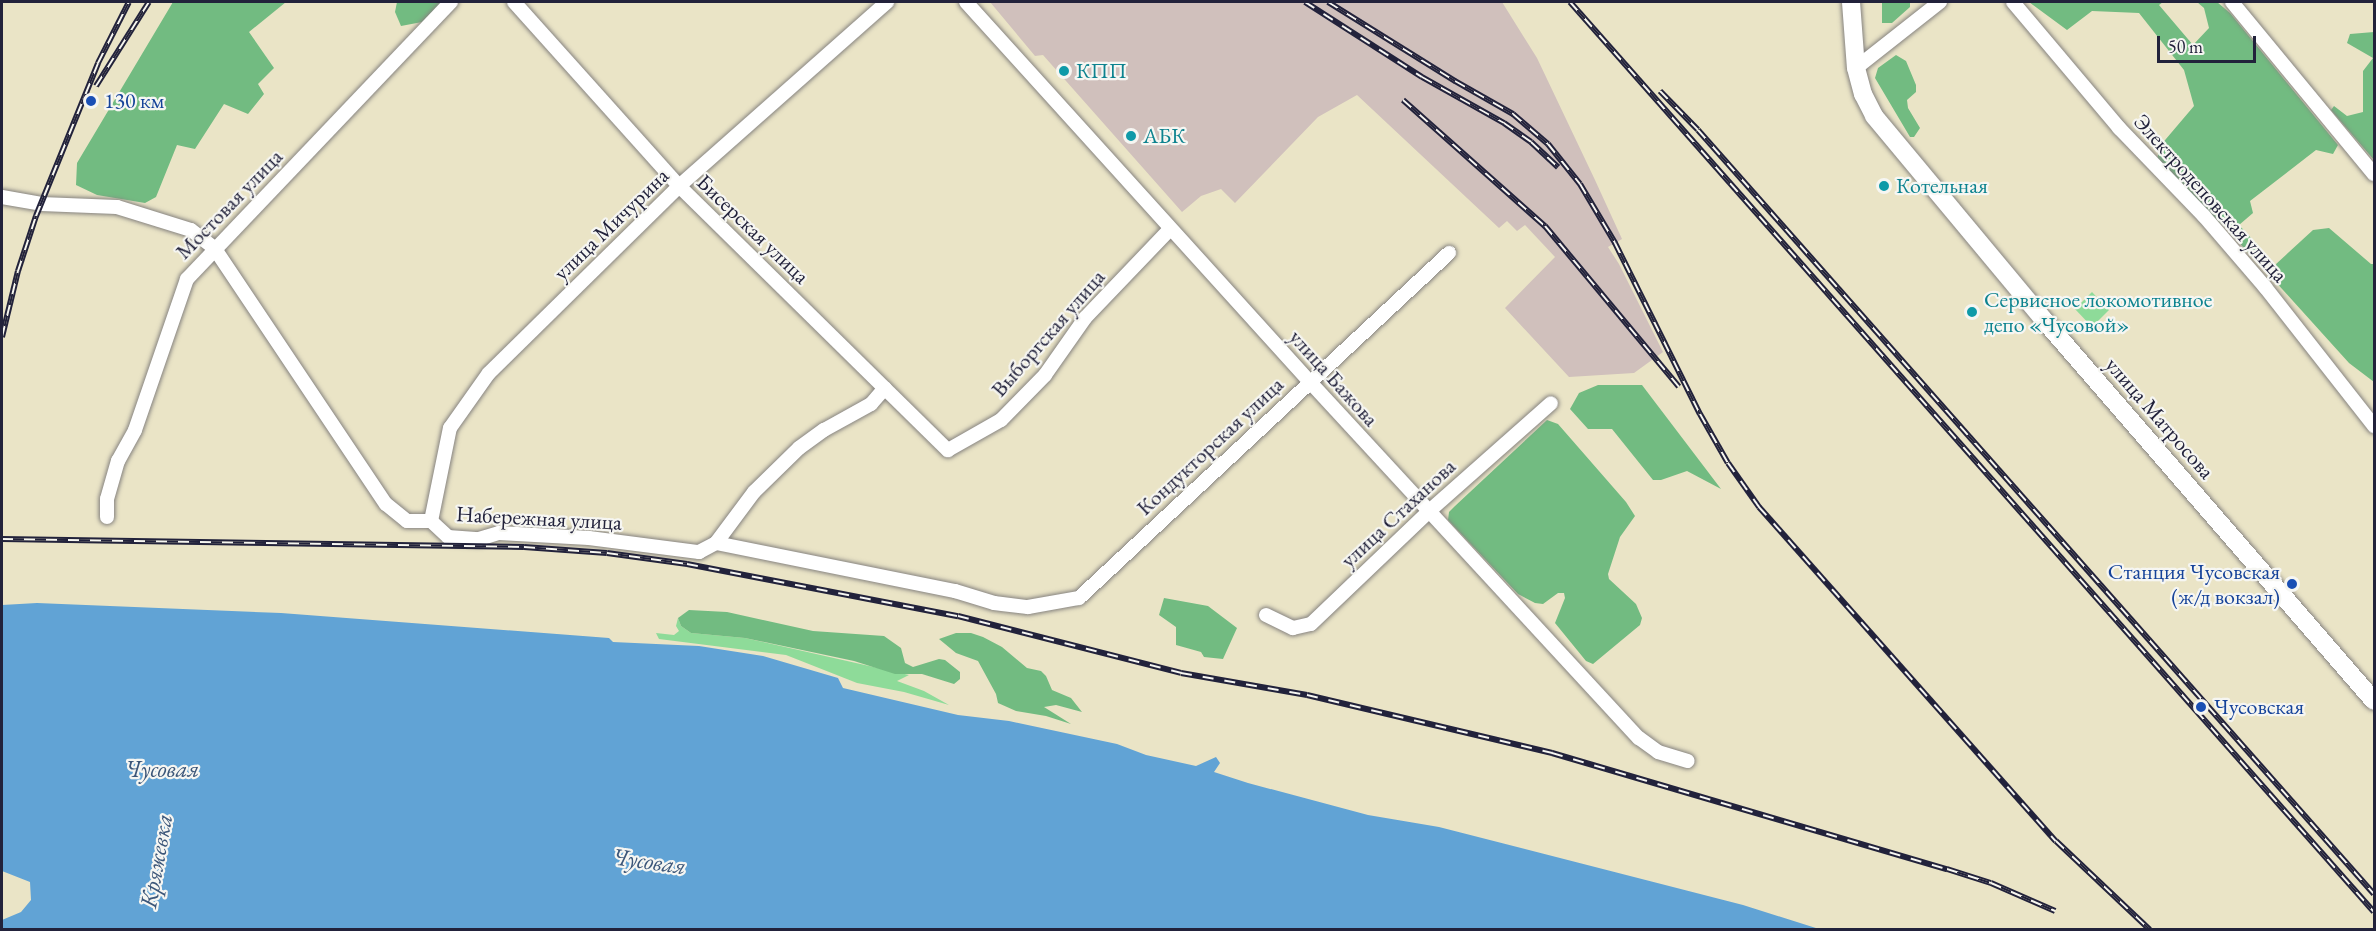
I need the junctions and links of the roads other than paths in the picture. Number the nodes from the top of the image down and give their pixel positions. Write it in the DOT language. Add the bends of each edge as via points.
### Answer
graph roads {
  1 [pos="451,2"];
  2 [pos="514,2"];
  3 [pos="887,2"];
  4 [pos="966,2"];
  5 [pos="1851,2"];
  6 [pos="1940,2"];
  7 [pos="2013,2"];
  8 [pos="2232,2"];
  9 [pos="1856,68"];
  10 [pos="2374,174"];
  11 [pos="679,186"];
  12 [pos="2,197"];
  13 [pos="1170,229"];
  14 [pos="216,249"];
  15 [pos="1449,253"];
  16 [pos="1309,381"];
  17 [pos="885,388"];
  18 [pos="1551,403"];
  19 [pos="2374,426"];
  20 [pos="948,450"];
  21 [pos="1428,512"];
  22 [pos="107,517"];
  23 [pos="431,521"];
  24 [pos="716,543"];
  25 [pos="1079,598"];
  26 [pos="1266,615"];
  27 [pos="2374,701"];
  28 [pos="1688,761"];
  1 -- 14 [label="street, Мостовая улица"];
  2 -- 11 [label="street, Бисерская улица"];
  3 -- 11 [label="street, улица Мичурина"];
  4 -- 13 [label="street, улица Бажова"];
  5 -- 9 [label="street, улица Матросова"];
  6 -- 9 [label="street"];
  7 -- 19 [label="street, Электродеповская улица" via="2120,128 2265,286"];
  8 -- 10 [label="street"];
  9 -- 27 [label="street, улица Матросова" via="1868,105 1905,155"];
  11 -- 17 [label="street, Бисерская улица"];
  11 -- 23 [label="street, улица Мичурина" via="489,373 450,428"];
  12 -- 14 [label="street, Набережная улица" via="41,204 117,207 191,230"];
  13 -- 16 [label="street, улица Бажова"];
  13 -- 20 [label="street, Выборгская улица" via="1085,318 1045,375 1001,420"];
  14 -- 22 [label="street, Мостовая улица" via="187,279 135,430 118,461 107,499"];
  14 -- 23 [label="street, Набережная улица" via="386,504 407,521"];
  15 -- 16 [label="street, Кондукторская улица"];
  16 -- 21 [label="street, улица Бажова"];
  16 -- 25 [label="street, Кондукторская улица"];
  17 -- 20 [label="street, Бисерская улица"];
  17 -- 24 [label="street" via="871,404 800,448 754,492"];
  18 -- 21 [label="street, улица Стаханова"];
  21 -- 26 [label="street, улица Стаханова" via="1311,624 1293,628"];
  21 -- 28 [label="street, улица Бажова" via="1639,738 1658,752"];
  23 -- 24 [label="street, Набережная улица" via="448,537 479,539 499,533 589,538 699,552"];
  24 -- 25 [label="street, Набережная улица" via="955,591 994,603 1028,607"];
}
